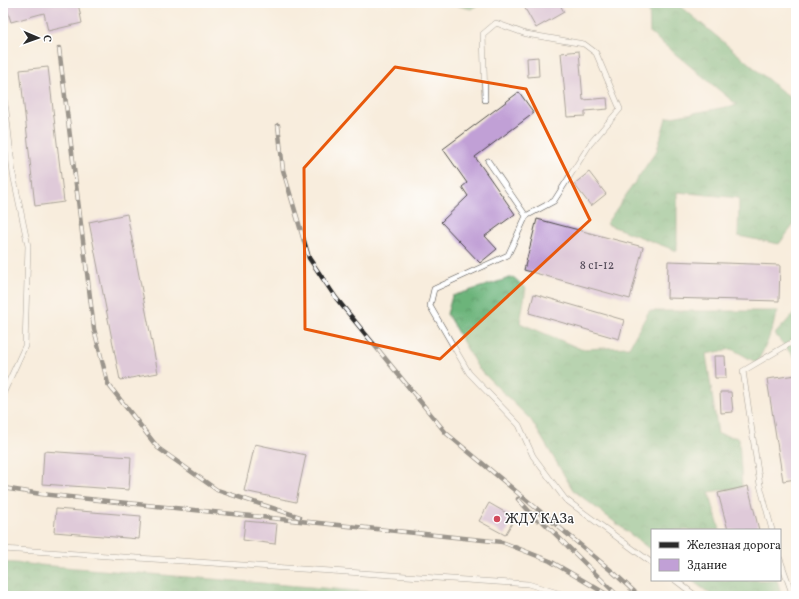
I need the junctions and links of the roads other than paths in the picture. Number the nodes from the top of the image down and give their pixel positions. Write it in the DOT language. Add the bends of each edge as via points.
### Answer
graph roads {
  1 [pos="3,94"];
  2 [pos="484,100"];
  3 [pos="488,161"];
  4 [pos="526,216"];
  5 [pos="796,340"];
  6 [pos="3,394"];
  7 [pos="772,529"];
  8 [pos="3,549"];
  9 [pos="651,561"];
  10 [pos="781,562"];
  11 [pos="676,581"];
  12 [pos="568,596"];
  13 [pos="696,596"];
  14 [pos="793,596"];
  1 -- 6 [label="lane" via="13,174 28,246 25,346"];
  2 -- 4 [label="lane" via="483,34 496,22 526,34 584,44 596,53 620,109 590,144 554,201"];
  3 -- 4 [label="lane"];
  4 -- 9 [label="lane" via="508,255 434,289 430,306 469,373 519,426 532,456 565,499"];
  5 -- 7 [label="lane" via="743,371 760,485"];
  8 -- 12 [label="lane" via="528,584"];
  10 -- 14 [label="lane"];
  11 -- 13 [label="lane"];
}
